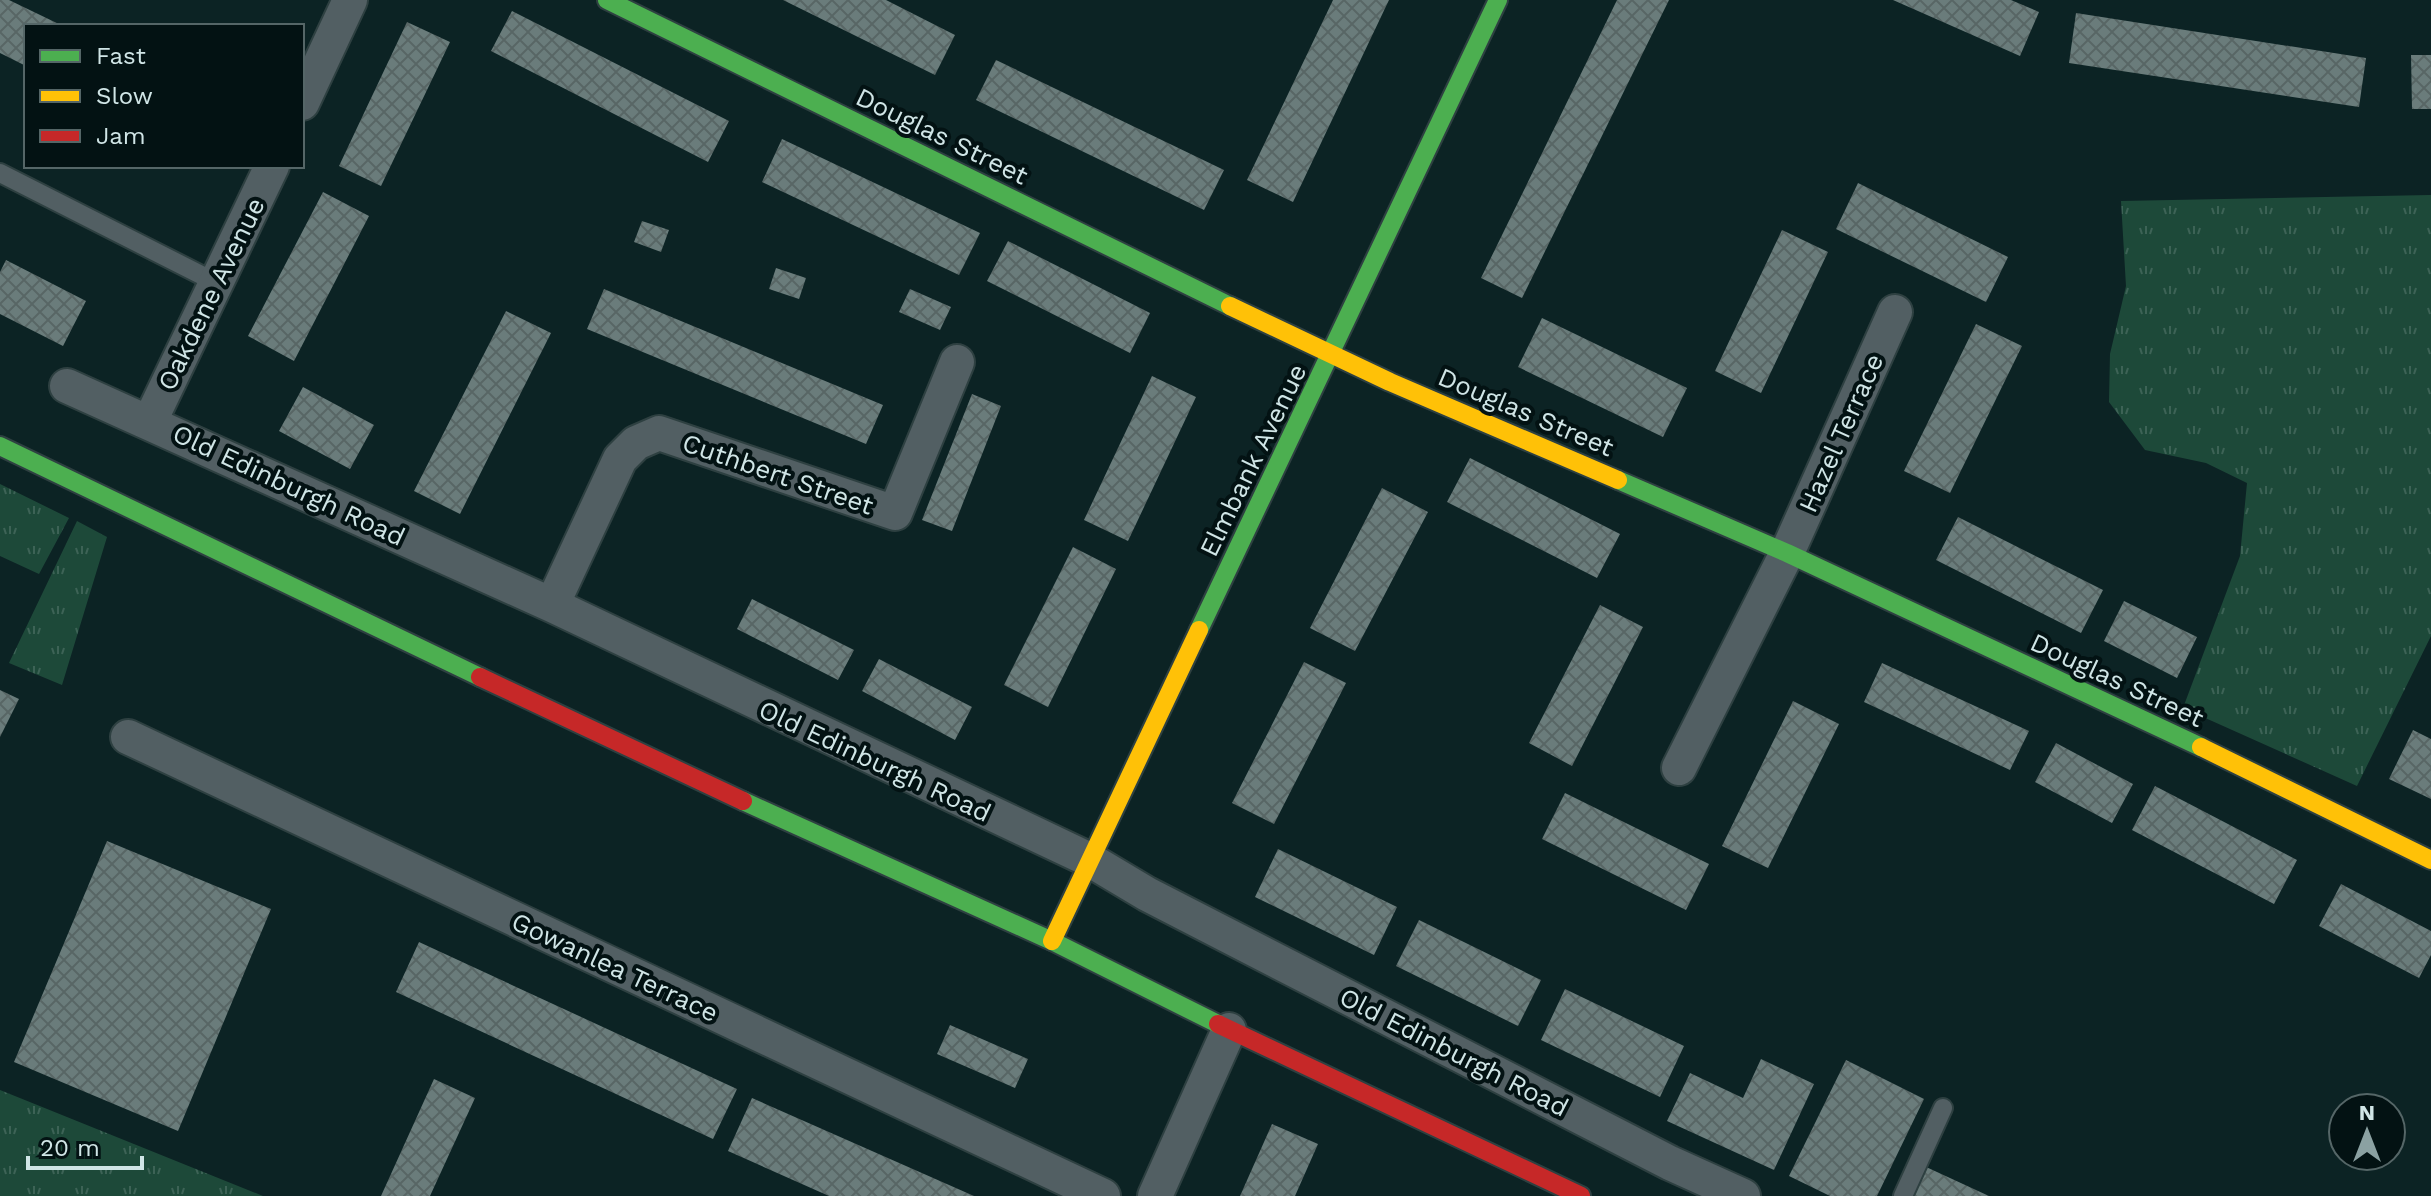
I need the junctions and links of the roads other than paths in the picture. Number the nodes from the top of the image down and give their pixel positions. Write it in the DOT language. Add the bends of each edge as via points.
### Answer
graph roads {
  1 [pos="350,0"];
  2 [pos="607,0"];
  3 [pos="1498,0"];
  4 [pos="304,99"];
  5 [pos="271,168"];
  6 [pos="0,173"];
  7 [pos="215,282"];
  8 [pos="1895,312"];
  9 [pos="1333,354"];
  10 [pos="957,362"];
  11 [pos="67,386"];
  12 [pos="150,421"];
  13 [pos="0,446"];
  14 [pos="1787,553"];
  15 [pos="552,605"];
  16 [pos="128,737"];
  17 [pos="1679,768"];
  18 [pos="1090,860"];
  19 [pos="2431,860"];
  20 [pos="1052,941"];
  21 [pos="1229,1030"];
  22 [pos="1943,1108"];
  23 [pos="1103,1196"];
  24 [pos="1155,1196"];
  25 [pos="1581,1196"];
  26 [pos="1743,1196"];
  27 [pos="1903,1196"];
  1 -- 4 [label="street"];
  2 -- 9 [label="street, Douglas Street"];
  3 -- 9 [label="street, Elmbank Avenue"];
  5 -- 7 [label="street, Oakdene Avenue"];
  6 -- 7 [label="lane"];
  7 -- 12 [label="street, Oakdene Avenue"];
  8 -- 14 [label="street, Hazel Terrace"];
  9 -- 14 [label="street, Douglas Street"];
  9 -- 18 [label="street, Elmbank Avenue"];
  10 -- 15 [label="street, Cuthbert Street" via="895,513 659,433 636,443 620,459"];
  11 -- 12 [label="street, Old Edinburgh Road"];
  12 -- 15 [label="street, Old Edinburgh Road"];
  13 -- 20 [label="street" via="664,765"];
  14 -- 17 [label="street, Hazel Terrace"];
  14 -- 19 [label="street, Douglas Street"];
  15 -- 18 [label="street, Old Edinburgh Road"];
  16 -- 23 [label="street, Gowanlea Terrace"];
  18 -- 20 [label="street, Elmbank Avenue"];
  18 -- 26 [label="street, Old Edinburgh Road" via="1147,894"];
  20 -- 21 [label="street"];
  21 -- 24 [label="street"];
  21 -- 25 [label="street"];
  22 -- 27 [label="lane"];
}
